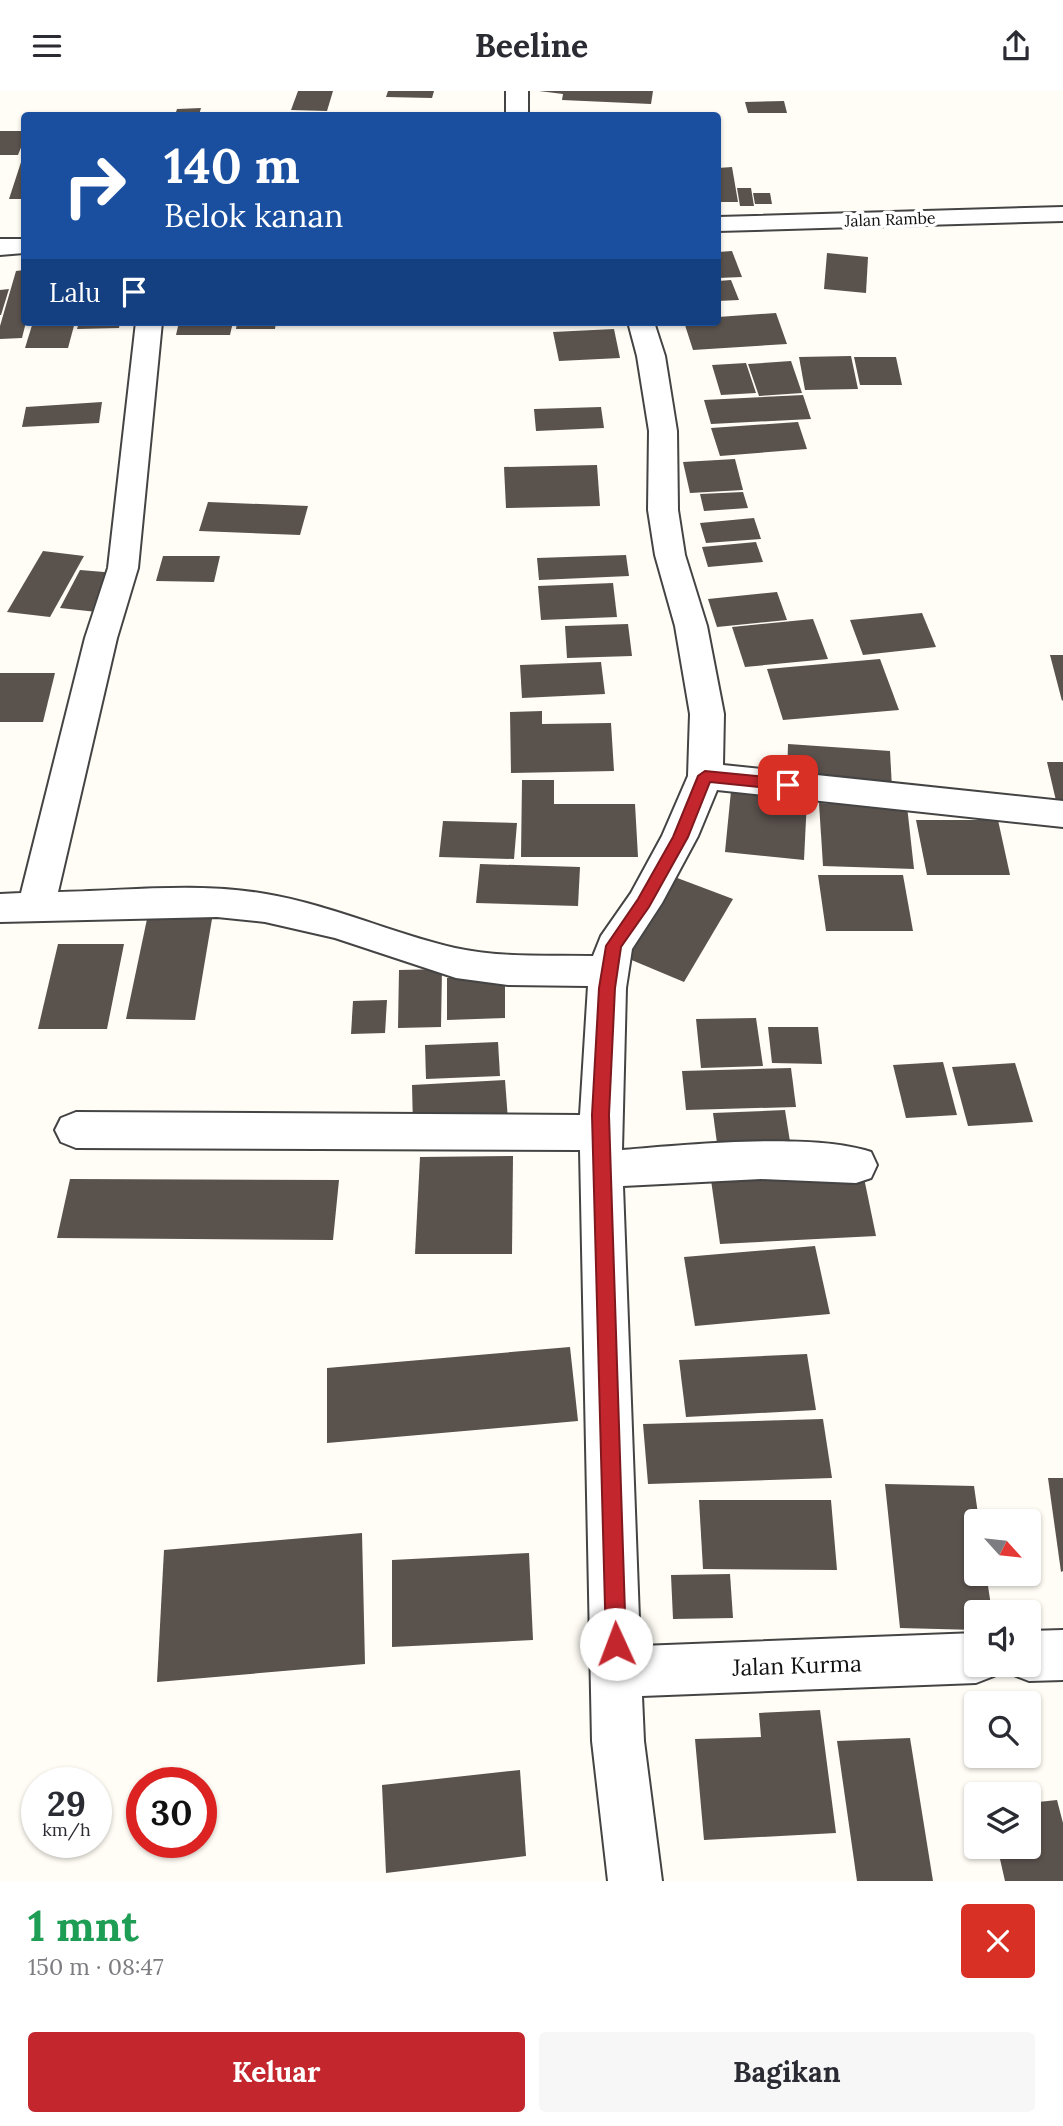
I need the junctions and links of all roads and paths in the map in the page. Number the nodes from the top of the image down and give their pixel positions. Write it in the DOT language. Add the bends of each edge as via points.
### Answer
graph roads {
  1 [pos="517,91"];
  2 [pos="517,112"];
  3 [pos="1063,214"];
  4 [pos="721,224"];
  5 [pos="21,246"];
  6 [pos="0,247"];
  7 [pos="149,326"];
  8 [pos="642,326"];
  9 [pos="705,776"];
  10 [pos="1063,814"];
  11 [pos="18,908"];
  12 [pos="610,971"];
  13 [pos="76,1130"];
  14 [pos="602,1151"];
  15 [pos="856,1165"];
  16 [pos="1063,1655"];
  17 [pos="1041,1656"];
  18 [pos="964,1658"];
  19 [pos="617,1672"];
  20 [pos="635,1881"];
  1 -- 2 [label="street"];
  3 -- 4 [label="street, Jalan Rambe"];
  5 -- 6 [label="street"];
  7 -- 11 [label="street" via="123,568"];
  8 -- 9 [label="street" via="652,356 663,431 663,510 670,555 691,626 707,714"];
  9 -- 10 [label="street"];
  9 -- 12 [label="street" via="680,837 614,946"];
  11 -- 12 [label="street" via="217,904 265,908 336,924 456,963 508,970"];
  12 -- 14 [label="street"];
  13 -- 14 [label="street"];
  14 -- 15 [label="street"];
  14 -- 19 [label="street"];
  16 -- 17 [label="street"];
  18 -- 19 [label="street, Jalan Kurma"];
  19 -- 20 [label="street" via="618,1741"];
}
